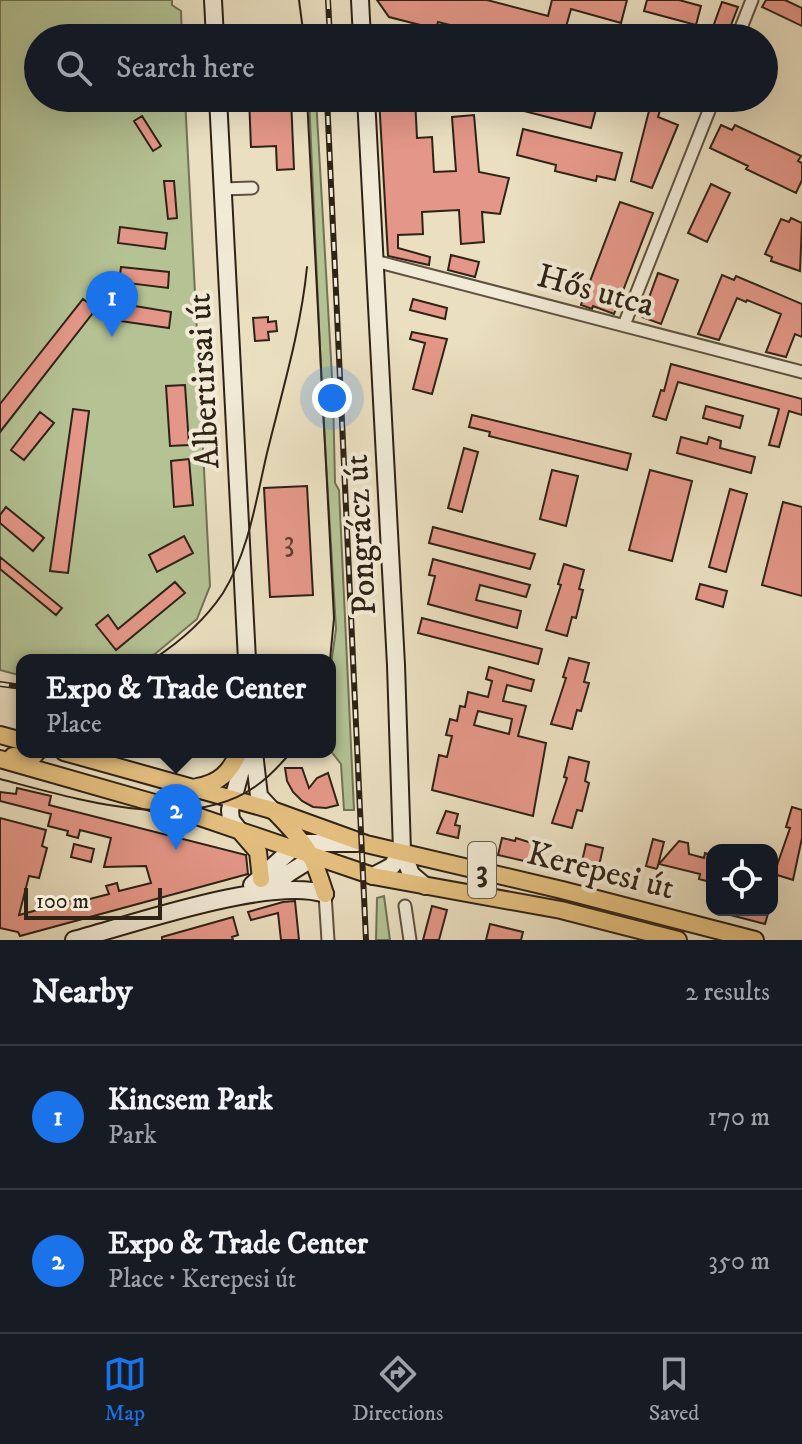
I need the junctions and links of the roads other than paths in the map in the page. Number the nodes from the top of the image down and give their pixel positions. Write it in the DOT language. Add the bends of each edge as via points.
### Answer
graph roads {
  1 [pos="213,0"];
  2 [pos="360,0"];
  3 [pos="752,0"];
  4 [pos="214,24"];
  5 [pos="361,24"];
  6 [pos="743,24"];
  7 [pos="219,112"];
  8 [pos="367,112"];
  9 [pos="708,112"];
  10 [pos="252,188"];
  11 [pos="222,189"];
  12 [pos="375,261"];
  13 [pos="624,325"];
  14 [pos="802,372"];
  15 [pos="247,654"];
  16 [pos="0,756"];
  17 [pos="86,758"];
  18 [pos="236,758"];
  19 [pos="244,758"];
  20 [pos="255,758"];
  21 [pos="193,788"];
  22 [pos="232,799"];
  23 [pos="272,810"];
  24 [pos="235,824"];
  25 [pos="400,826"];
  26 [pos="370,844"];
  27 [pos="303,850"];
  28 [pos="402,851"];
  29 [pos="346,869"];
  30 [pos="373,876"];
  31 [pos="264,886"];
  32 [pos="425,886"];
  33 [pos="325,894"];
  34 [pos="405,906"];
  35 [pos="113,935"];
  36 [pos="716,935"];
  37 [pos="74,940"];
  38 [pos="328,940"];
  39 [pos="410,940"];
  40 [pos="678,940"];
  41 [pos="755,940"];
  1 -- 4 [label="street"];
  2 -- 5 [label="street"];
  3 -- 6 [label="street"];
  7 -- 11 [label="street, Albertirsai út"];
  8 -- 12 [label="street, Pongrácz út"];
  9 -- 13 [label="street"];
  10 -- 11 [label="street"];
  11 -- 15 [label="street, Albertirsai út"];
  12 -- 13 [label="street, Hős utca"];
  12 -- 25 [label="street, Pongrácz út"];
  13 -- 14 [label="street, Hős utca"];
  16 -- 24 [label="main road, Kerepesi út / 3"];
  17 -- 21 [label="main road, Kerepesi út / 3"];
  18 -- 21 [label="main road" via="221,779"];
  19 -- 22 [label="street"];
  20 -- 23 [label="street" via="259,796"];
  21 -- 22 [label="main road, Kerepesi út / 3"];
  22 -- 23 [label="main road, Kerepesi út / 3"];
  22 -- 24 [label="street"];
  23 -- 26 [label="main road, Kerepesi út / 3"];
  23 -- 27 [label="main road"];
  24 -- 27 [label="main road, Kerepesi út / 3"];
  24 -- 31 [label="main road" via="258,852"];
  25 -- 26 [label="street"];
  25 -- 28 [label="street, Pongrácz út"];
  26 -- 27 [label="street"];
  26 -- 28 [label="main road, Kerepesi út / 3"];
  27 -- 29 [label="main road, Kerepesi út / 3"];
  27 -- 31 [label="street"];
  27 -- 31 [label="street" via="289,873"];
  27 -- 33 [label="main road"];
  28 -- 30 [label="street" via="392,866"];
  28 -- 32 [label="street, Pongrácz út" via="411,874"];
  28 -- 36 [label="main road, Kerepesi út / 3"];
  29 -- 30 [label="main road, Kerepesi út / 3"];
  29 -- 33 [label="main road" via="331,880"];
  30 -- 32 [label="main road, Kerepesi út / 3"];
  31 -- 33 [label="street"];
  31 -- 35 [label="street"];
  32 -- 40 [label="main road, Kerepesi út / 3" via="561,910"];
  33 -- 38 [label="street"];
  34 -- 39 [label="street"];
  35 -- 37 [label="street"];
  36 -- 41 [label="main road, Kerepesi út / 3"];
}
